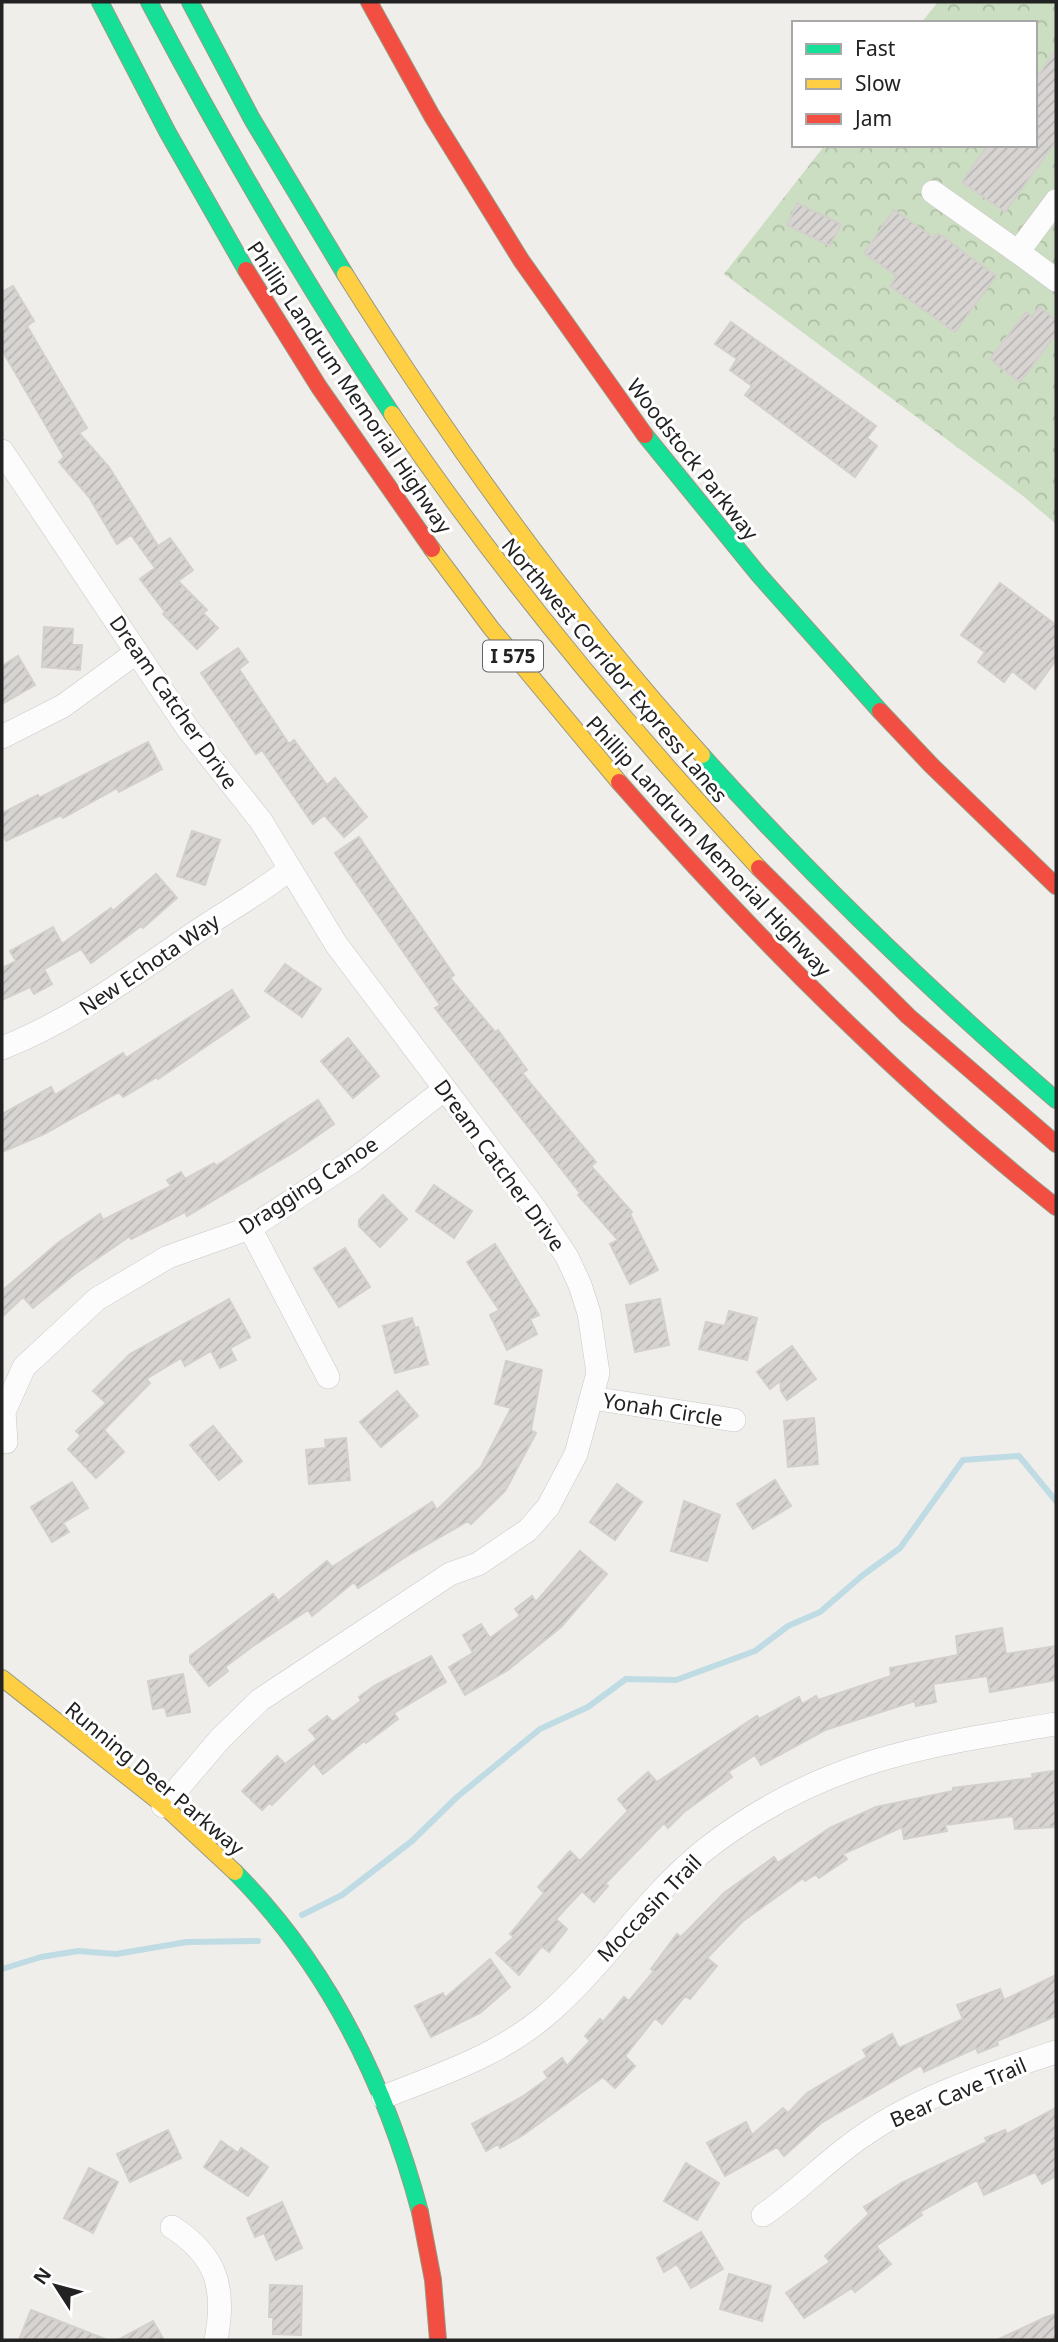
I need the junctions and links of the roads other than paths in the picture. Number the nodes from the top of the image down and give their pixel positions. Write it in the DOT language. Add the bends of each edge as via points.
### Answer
graph roads {
  1 [pos="100,2"];
  2 [pos="149,2"];
  3 [pos="190,2"];
  4 [pos="369,2"];
  5 [pos="933,192"];
  6 [pos="1056,201"];
  7 [pos="1018,252"];
  8 [pos="1056,280"];
  9 [pos="2,451"];
  10 [pos="137,652"];
  11 [pos="2,737"];
  12 [pos="290,869"];
  13 [pos="1056,886"];
  14 [pos="2,1048"];
  15 [pos="445,1089"];
  16 [pos="1056,1100"];
  17 [pos="1056,1144"];
  18 [pos="1056,1207"];
  19 [pos="250,1228"];
  20 [pos="328,1377"];
  21 [pos="592,1398"];
  22 [pos="734,1420"];
  23 [pos="6,1442"];
  24 [pos="2,1678"];
  25 [pos="1056,1724"];
  26 [pos="163,1806"];
  27 [pos="1056,2052"];
  28 [pos="383,2096"];
  29 [pos="763,2215"];
  30 [pos="172,2227"];
  31 [pos="216,2340"];
  32 [pos="438,2340"];
  1 -- 18 [label="main road, Phillip Landrum Memorial Highway / I 575" via="144,93 278,325 394,499 529,678 639,808 817,994 943,1111"];
  2 -- 17 [label="main road, Northwest Corridor Express Lanes" via="216,132 303,278 460,513 557,640 725,834 812,924 1002,1101"];
  3 -- 16 [label="main road" via="219,62 346,276 444,428 565,594 681,734 815,877 918,978"];
  4 -- 13 [label="main road, Woodstock Parkway" via="514,249 657,451 874,704"];
  5 -- 7 [label="street"];
  6 -- 7 [label="street"];
  7 -- 8 [label="street"];
  9 -- 10 [label="street, Dream Catcher Drive"];
  10 -- 11 [label="street" via="63,706"];
  10 -- 12 [label="street, Dream Catcher Drive" via="188,729 261,821"];
  12 -- 14 [label="street, New Echota Way" via="81,1010"];
  12 -- 15 [label="street, Dream Catcher Drive" via="336,944"];
  15 -- 19 [label="street, Dragging Canoe" via="355,1160"];
  15 -- 21 [label="street, Dream Catcher Drive" via="567,1257 589,1313 595,1343 598,1373"];
  19 -- 20 [label="street"];
  19 -- 23 [label="street, Dragging Canoe" via="167,1257 97,1299 24,1367 4,1412"];
  21 -- 22 [label="street, Yonah Circle"];
  21 -- 26 [label="street, Dream Catcher Drive" via="586,1426 563,1481 528,1530 478,1564 450,1574 260,1700"];
  24 -- 26 [label="main road, Running Deer Parkway"];
  25 -- 28 [label="street, Moccasin Trail" via="888,1756 825,1777 769,1807 680,1872 571,1990 526,2031 483,2057"];
  26 -- 28 [label="main road, Running Deer Parkway" via="230,1867 290,1933 341,2012"];
  27 -- 29 [label="street, Bear Cave Trail" via="890,2118"];
  28 -- 32 [label="main road, Running Deer Parkway" via="426,2235"];
  30 -- 31 [label="street" via="196,2242 212,2268 221,2297"];
}
